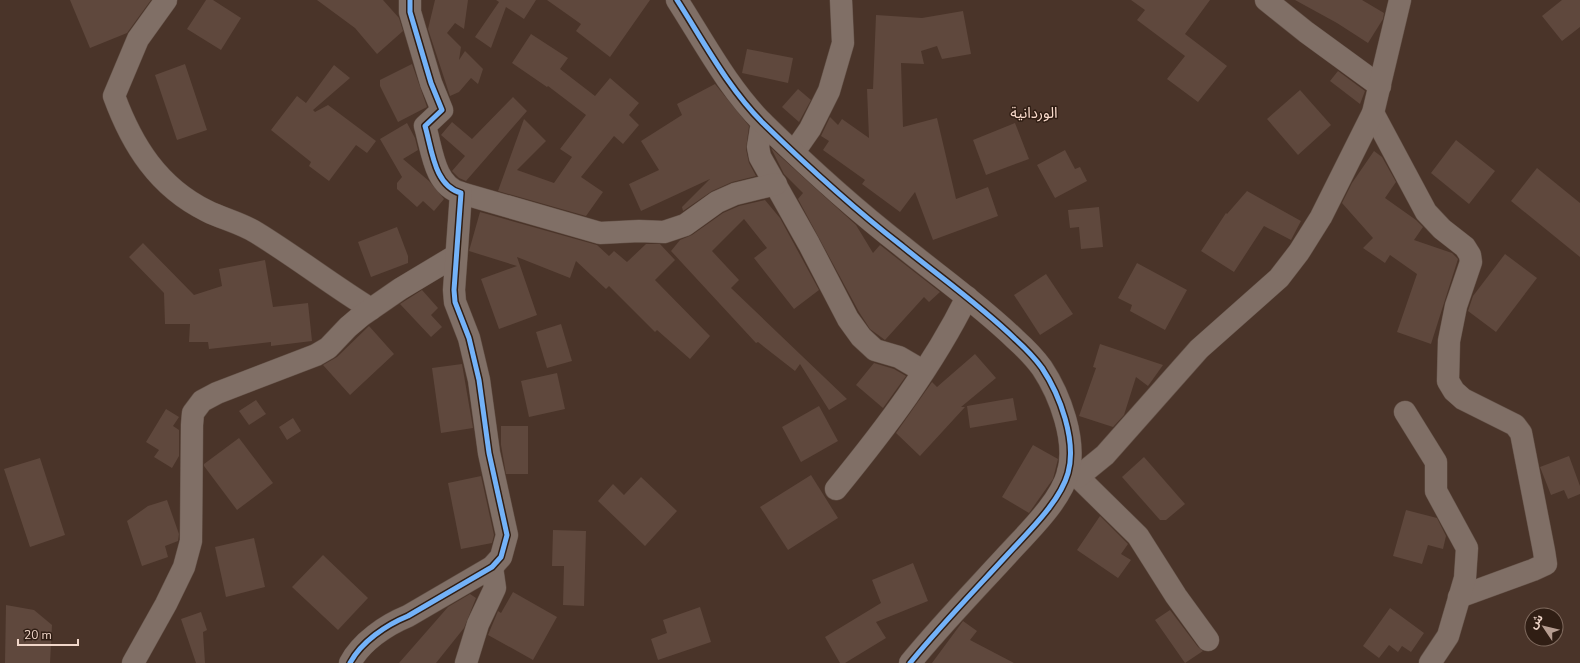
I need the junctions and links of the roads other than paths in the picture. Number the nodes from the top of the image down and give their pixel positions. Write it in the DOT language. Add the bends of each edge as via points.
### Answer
graph roads {
  1 [pos="166,0"];
  2 [pos="410,0"];
  3 [pos="677,0"];
  4 [pos="841,0"];
  5 [pos="1266,0"];
  6 [pos="1400,0"];
  7 [pos="1380,86"];
  8 [pos="1373,113"];
  9 [pos="762,122"];
  10 [pos="794,152"];
  11 [pos="776,184"];
  12 [pos="461,193"];
  13 [pos="455,256"];
  14 [pos="967,297"];
  15 [pos="371,309"];
  16 [pos="923,371"];
  17 [pos="1405,412"];
  18 [pos="1073,474"];
  19 [pos="836,489"];
  20 [pos="492,567"];
  21 [pos="1459,597"];
  22 [pos="1208,640"];
  23 [pos="133,663"];
  24 [pos="350,663"];
  25 [pos="466,663"];
  26 [pos="910,663"];
  27 [pos="1430,663"];
  1 -- 15 [label="street" via="138,39 114,96 134,142 152,168 185,198 206,211 257,233"];
  2 -- 12 [label="street" via="410,12 431,83 442,110 425,126 440,177 452,191"];
  3 -- 9 [label="street" via="732,86"];
  4 -- 10 [label="street" via="843,43 829,91 810,129"];
  5 -- 7 [label="street"];
  6 -- 7 [label="street"];
  7 -- 8 [label="street"];
  8 -- 18 [label="street" via="1321,217 1279,278 1199,349 1105,455"];
  8 -- 21 [label="street" via="1426,212 1465,247 1470,255 1471,262 1456,306 1449,341 1448,381 1463,399 1515,425 1521,433 1544,551 1546,564"];
  9 -- 10 [label="street"];
  9 -- 11 [label="street" via="758,147 760,157"];
  10 -- 14 [label="street" via="827,184"];
  11 -- 12 [label="street" via="734,194 717,202 685,225 664,232 600,234"];
  11 -- 16 [label="street" via="848,319 861,337 875,350 899,357"];
  12 -- 13 [label="street"];
  13 -- 15 [label="street"];
  13 -- 20 [label="street" via="453,279 456,302 469,338 479,380 489,453 506,535 501,557"];
  14 -- 16 [label="street"];
  14 -- 18 [label="street" via="997,321 1030,353 1042,369 1060,401 1066,420"];
  15 -- 23 [label="street" via="348,327 328,348 316,355 217,393 196,407 191,458 191,541 184,567"];
  16 -- 19 [label="street"];
  17 -- 21 [label="street" via="1436,462 1436,490 1467,548 1465,578"];
  18 -- 22 [label="street" via="1138,536"];
  18 -- 26 [label="street" via="1024,537 929,639"];
  20 -- 24 [label="street" via="408,616 394,621 365,644"];
  20 -- 25 [label="street" via="495,588 478,624"];
  21 -- 27 [label="street" via="1448,636"];
}
